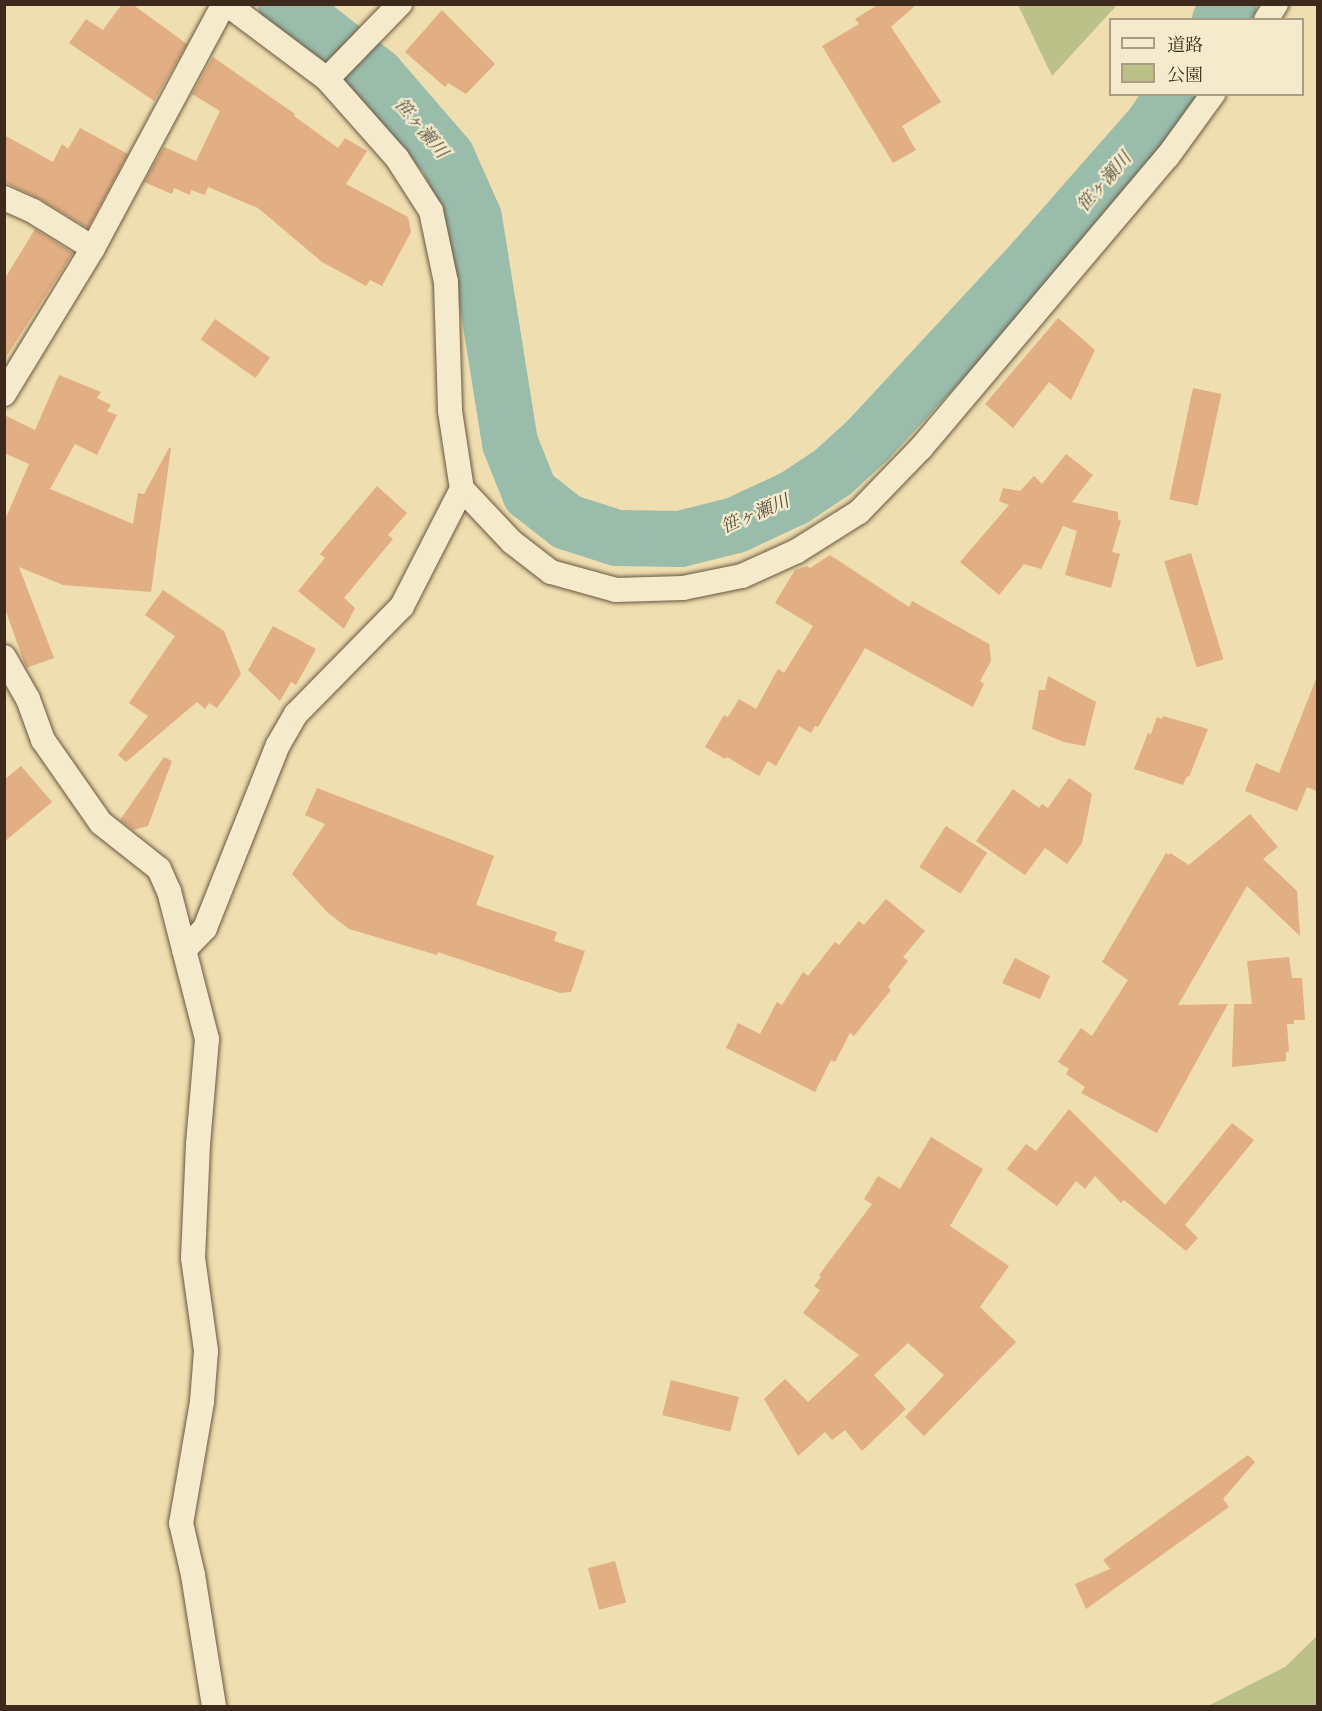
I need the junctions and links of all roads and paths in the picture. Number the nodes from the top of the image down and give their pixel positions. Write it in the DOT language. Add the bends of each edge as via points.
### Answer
graph roads {
  1 [pos="225,4"];
  2 [pos="400,4"];
  3 [pos="1276,4"];
  4 [pos="1267,18"];
  5 [pos="331,74"];
  6 [pos="1212,96"];
  7 [pos="4,198"];
  8 [pos="93,248"];
  9 [pos="4,394"];
  10 [pos="462,489"];
  11 [pos="4,657"];
  12 [pos="184,950"];
  13 [pos="214,1707"];
  1 -- 5 [label="street"];
  1 -- 8 [label="street"];
  2 -- 5 [label="street"];
  3 -- 4 [label="street"];
  5 -- 10 [label="street" via="397,158 431,211 446,282 450,411"];
  6 -- 10 [label="street" via="1168,156 921,448 859,512 797,550 742,576 683,588 616,591 551,572 512,542"];
  7 -- 8 [label="street"];
  8 -- 9 [label="street"];
  10 -- 12 [label="street" via="402,606 296,714 278,745 205,928"];
  11 -- 12 [label="street" via="28,699 43,740 101,823 159,869 169,891"];
  12 -- 13 [label="street" via="207,1039 193,1258 206,1351 202,1402 181,1523"];
}
